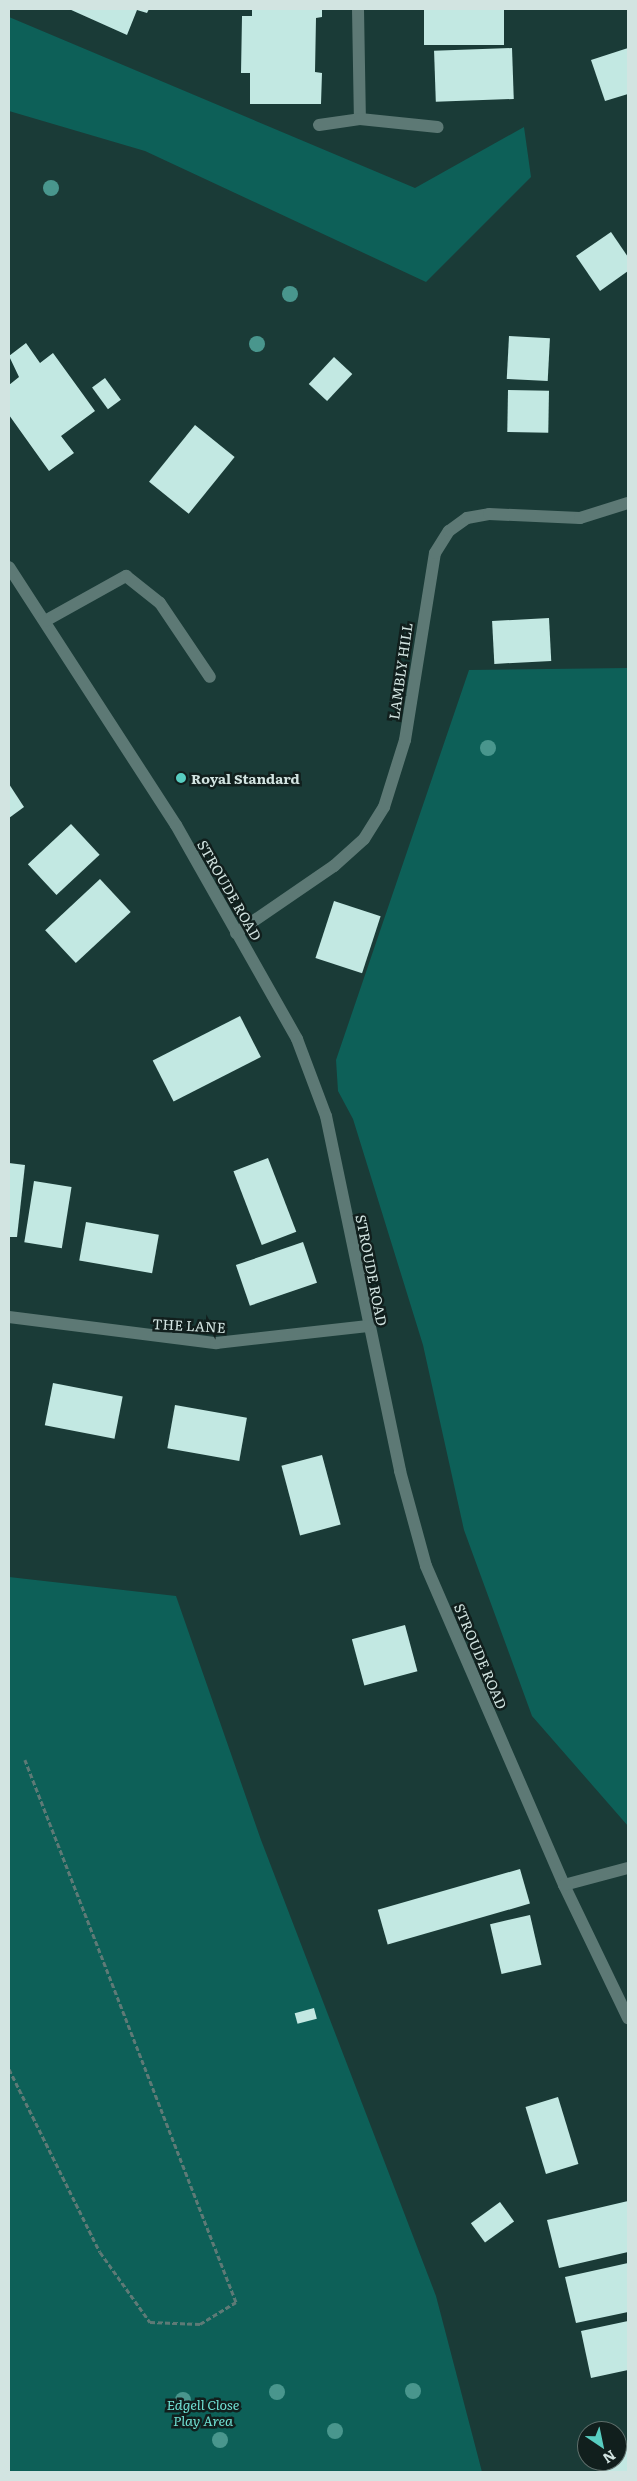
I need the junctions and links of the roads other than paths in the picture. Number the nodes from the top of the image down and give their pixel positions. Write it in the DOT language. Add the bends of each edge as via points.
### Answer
graph roads {
  1 [pos="358,9"];
  2 [pos="360,119"];
  3 [pos="319,125"];
  4 [pos="438,127"];
  5 [pos="628,502"];
  6 [pos="9,567"];
  7 [pos="45,621"];
  8 [pos="210,677"];
  9 [pos="236,933"];
  10 [pos="9,1317"];
  11 [pos="368,1326"];
  12 [pos="628,1868"];
  13 [pos="564,1885"];
  14 [pos="628,2018"];
  1 -- 2 [label="street"];
  2 -- 3 [label="street"];
  2 -- 4 [label="street"];
  5 -- 9 [label="street, LAMBLY HILL" via="580,518 489,514 467,518 449,531 433,560 405,740 384,807 364,839 334,866"];
  6 -- 7 [label="street, STROUDE ROAD"];
  7 -- 8 [label="street" via="126,576 160,603"];
  7 -- 9 [label="street, STROUDE ROAD" via="176,825"];
  9 -- 11 [label="street, STROUDE ROAD" via="281,1007 326,1116"];
  10 -- 11 [label="street, THE LANE" via="216,1343"];
  11 -- 13 [label="street, STROUDE ROAD" via="400,1472 426,1566"];
  12 -- 13 [label="street"];
  13 -- 14 [label="street, STROUDE ROAD"];
}
